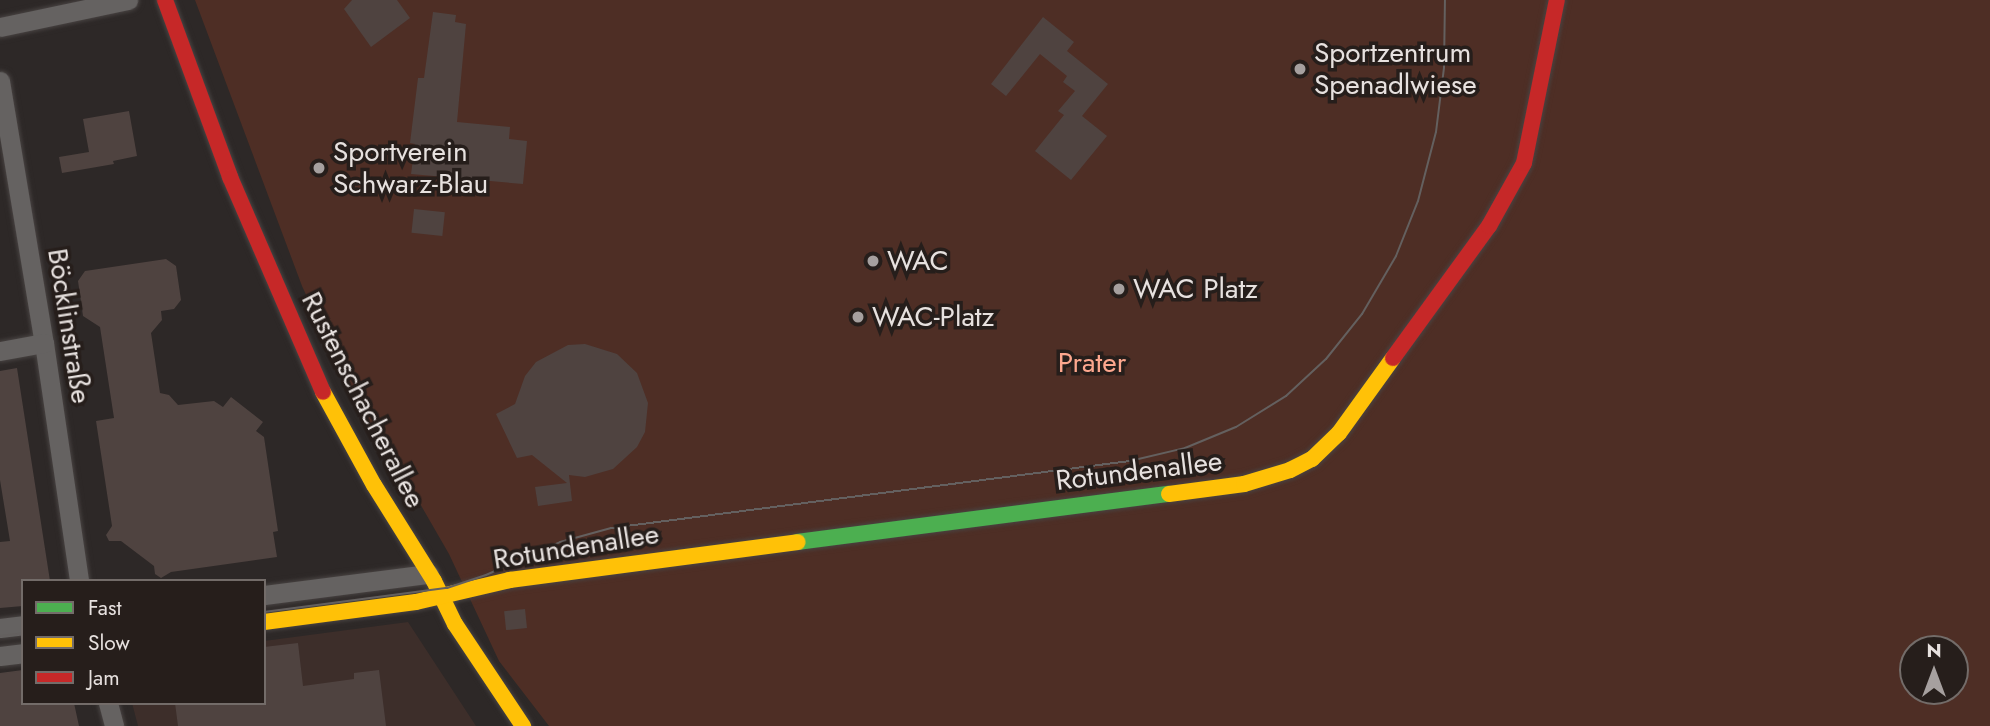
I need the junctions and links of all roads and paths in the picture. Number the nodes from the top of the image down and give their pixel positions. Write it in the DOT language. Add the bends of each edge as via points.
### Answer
graph roads {
  1 [pos="128,0"];
  2 [pos="165,0"];
  3 [pos="1557,0"];
  4 [pos="0,27"];
  5 [pos="0,81"];
  6 [pos="44,343"];
  7 [pos="0,351"];
  8 [pos="429,574"];
  9 [pos="79,579"];
  10 [pos="266,595"];
  11 [pos="443,597"];
  12 [pos="266,622"];
  13 [pos="21,625"];
  14 [pos="0,628"];
  15 [pos="21,653"];
  16 [pos="0,656"];
  17 [pos="109,705"];
  18 [pos="114,726"];
  19 [pos="523,726"];
  1 -- 4 [label="street"];
  2 -- 8 [label="street, Rustenschacherallee" via="230,177 314,376"];
  3 -- 11 [label="street, Rotundenallee" via="1524,163 1489,226 1339,433 1301,465 1244,484 510,580"];
  5 -- 6 [label="street, Böcklinstraße"];
  6 -- 7 [label="street"];
  6 -- 9 [label="street, Böcklinstraße"];
  8 -- 10 [label="street"];
  8 -- 11 [label="street, Rustenschacherallee"];
  11 -- 12 [label="street, Rotundenallee"];
  11 -- 19 [label="street, Rustenschacherallee" via="455,624"];
  13 -- 14 [label="street"];
  15 -- 16 [label="street"];
  17 -- 18 [label="street"];
}
